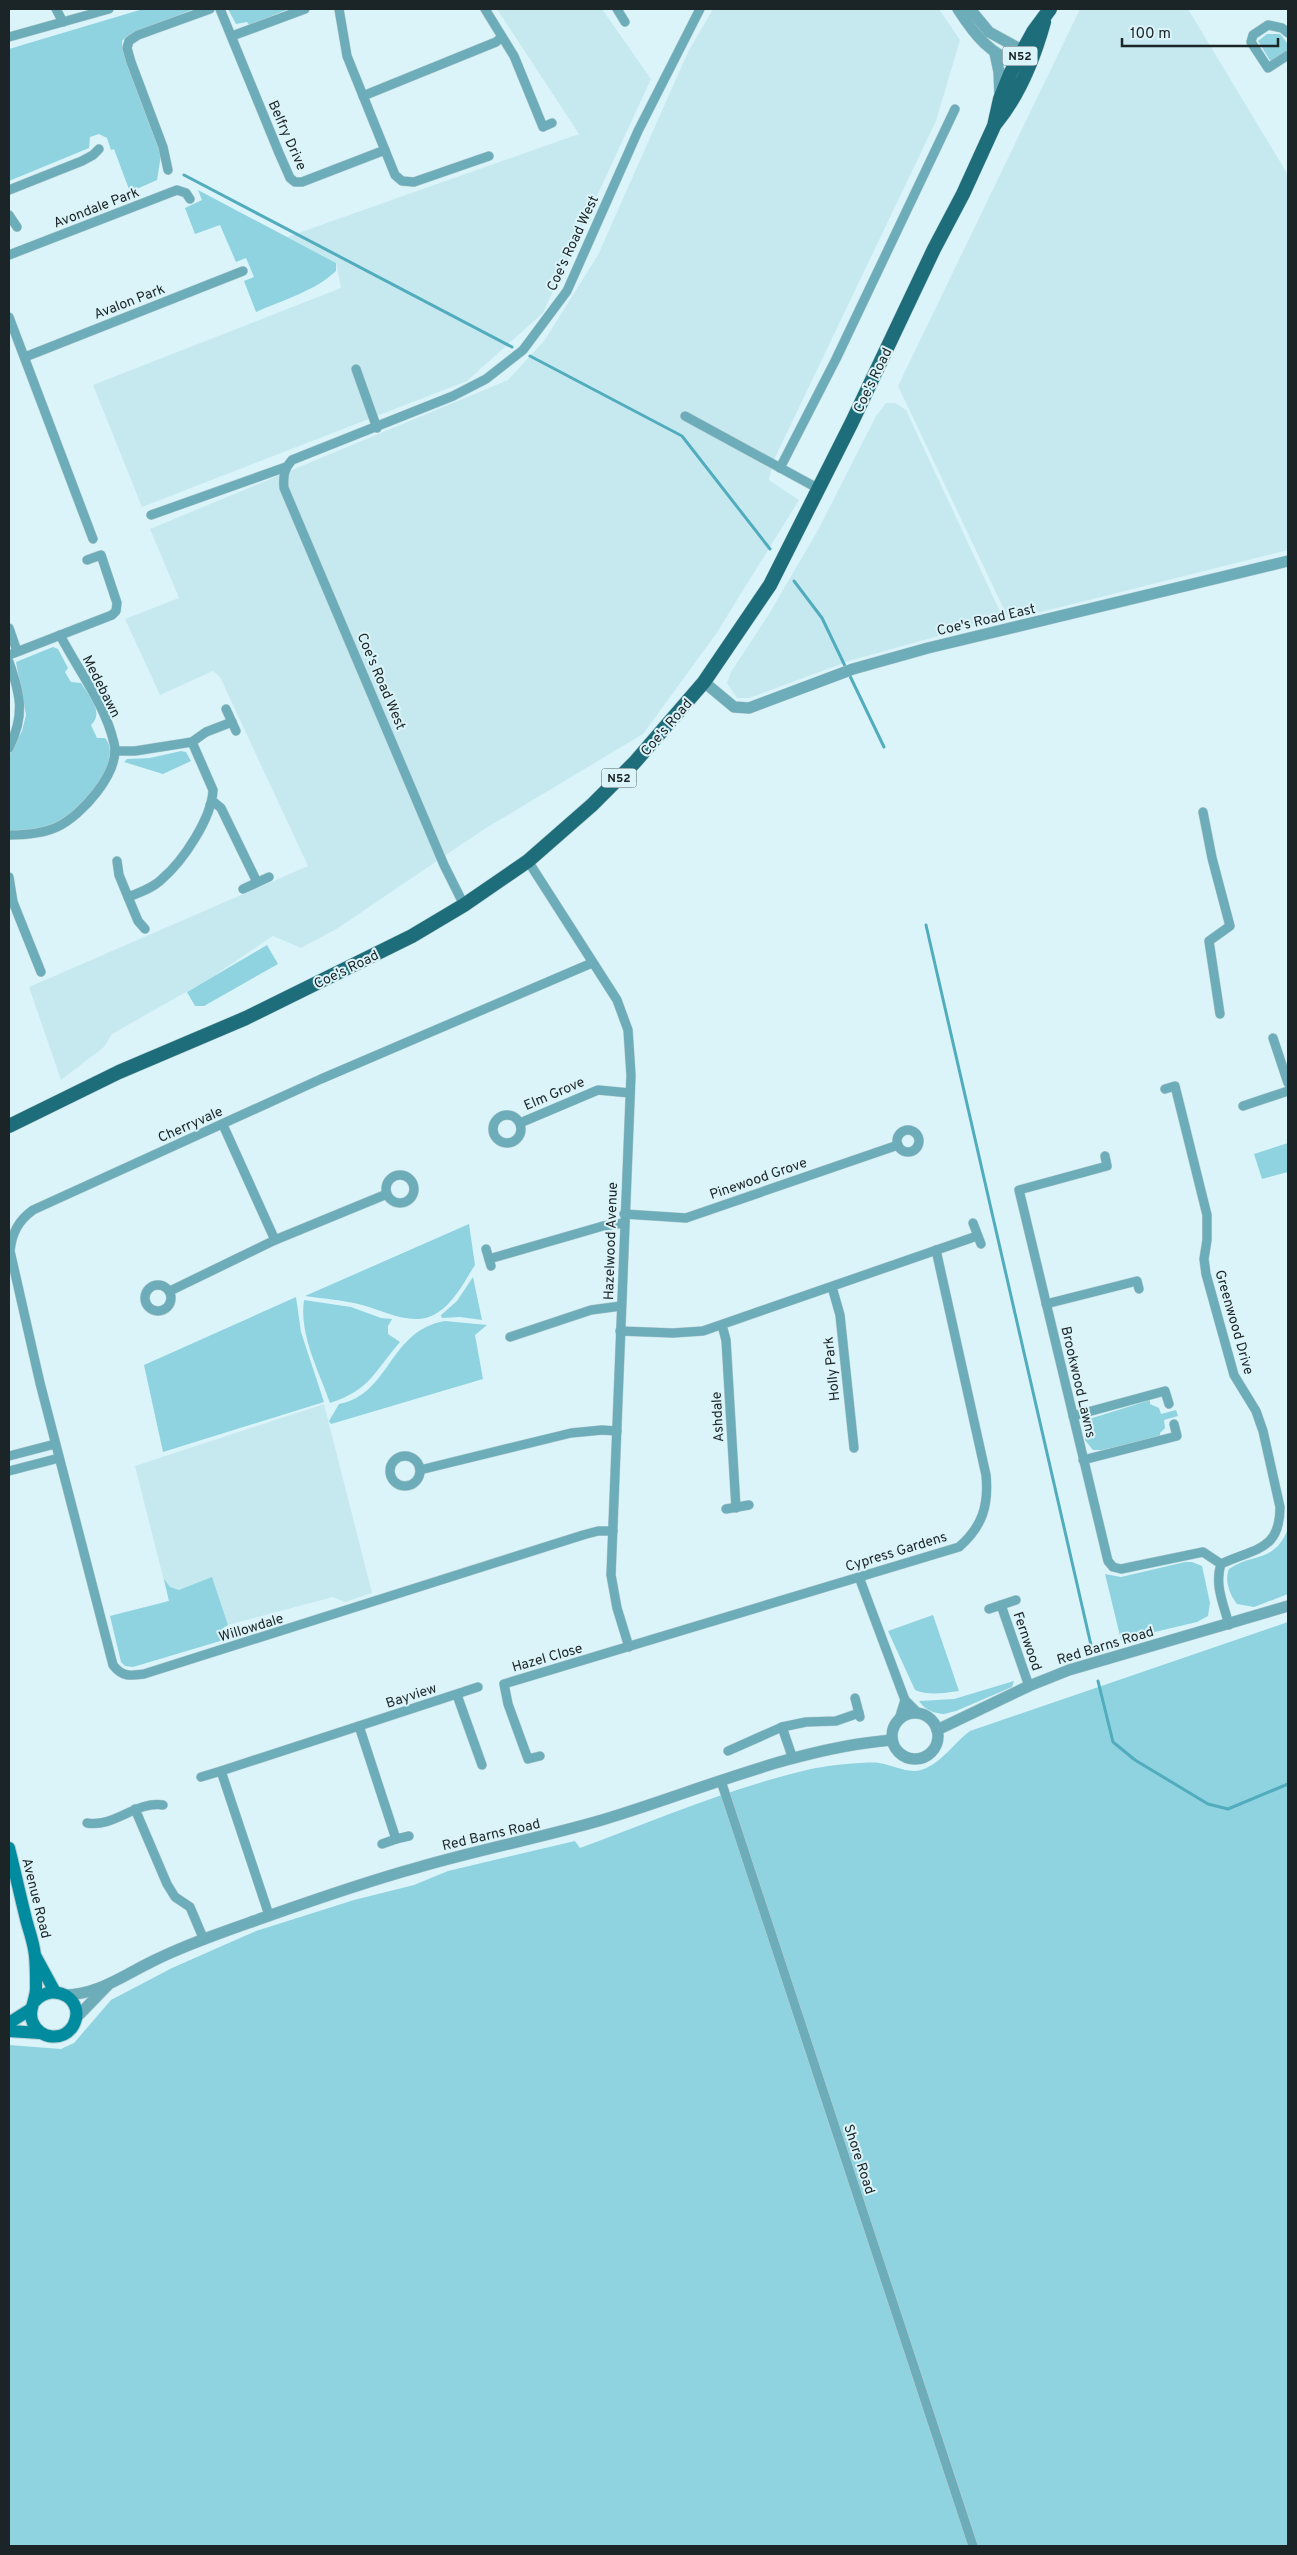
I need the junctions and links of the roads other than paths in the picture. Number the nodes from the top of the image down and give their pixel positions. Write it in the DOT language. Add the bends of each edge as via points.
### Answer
graph roads {
  1 [pos="56,9"];
  2 [pos="109,9"];
  3 [pos="210,9"];
  4 [pos="220,9"];
  5 [pos="305,9"];
  6 [pos="339,9"];
  7 [pos="485,9"];
  8 [pos="617,9"];
  9 [pos="700,9"];
  10 [pos="958,9"];
  11 [pos="970,9"];
  12 [pos="1048,12"];
  13 [pos="63,22"];
  14 [pos="626,22"];
  15 [pos="1288,33"];
  16 [pos="232,36"];
  17 [pos="502,37"];
  18 [pos="9,38"];
  19 [pos="995,53"];
  20 [pos="1288,55"];
  21 [pos="1026,58"];
  22 [pos="363,96"];
  23 [pos="1000,99"];
  24 [pos="955,109"];
  25 [pos="552,123"];
  26 [pos="994,126"];
  27 [pos="99,149"];
  28 [pos="385,150"];
  29 [pos="489,156"];
  30 [pos="168,170"];
  31 [pos="9,190"];
  32 [pos="190,199"];
  33 [pos="9,215"];
  34 [pos="17,227"];
  35 [pos="9,255"];
  36 [pos="243,271"];
  37 [pos="9,317"];
  38 [pos="25,357"];
  39 [pos="356,369"];
  40 [pos="685,416"];
  41 [pos="377,428"];
  42 [pos="286,467"];
  43 [pos="780,468"];
  44 [pos="819,489"];
  45 [pos="151,515"];
  46 [pos="93,539"];
  47 [pos="88,560"];
  48 [pos="1288,561"];
  49 [pos="9,628"];
  50 [pos="60,634"];
  51 [pos="13,653"];
  52 [pos="9,662"];
  53 [pos="704,682"];
  54 [pos="226,709"];
  55 [pos="232,722"];
  56 [pos="236,731"];
  57 [pos="192,742"];
  58 [pos="9,748"];
  59 [pos="115,751"];
  60 [pos="210,805"];
  61 [pos="1203,812"];
  62 [pos="9,835"];
  63 [pos="117,861"];
  64 [pos="528,861"];
  65 [pos="269,876"];
  66 [pos="9,877"];
  67 [pos="257,882"];
  68 [pos="243,889"];
  69 [pos="128,897"];
  70 [pos="464,905"];
  71 [pos="145,929"];
  72 [pos="592,963"];
  73 [pos="41,972"];
  74 [pos="1220,1014"];
  75 [pos="1273,1038"];
  76 [pos="1288,1082"];
  77 [pos="1165,1089"];
  78 [pos="1288,1091"];
  79 [pos="630,1092"];
  80 [pos="1243,1106"];
  81 [pos="520,1123"];
  82 [pos="223,1125"];
  83 [pos="9,1126"];
  84 [pos="898,1145"];
  85 [pos="1105,1156"];
  86 [pos="387,1194"];
  87 [pos="624,1218"];
  88 [pos="973,1223"];
  89 [pos="275,1240"];
  90 [pos="486,1249"];
  91 [pos="936,1250"];
  92 [pos="832,1287"];
  93 [pos="1139,1289"];
  94 [pos="170,1291"];
  95 [pos="1046,1304"];
  96 [pos="621,1306"];
  97 [pos="722,1325"];
  98 [pos="620,1331"];
  99 [pos="510,1337"];
  100 [pos="1169,1404"];
  101 [pos="1073,1416"];
  102 [pos="1174,1424"];
  103 [pos="617,1431"];
  104 [pos="854,1448"];
  105 [pos="57,1451"];
  106 [pos="9,1456"];
  107 [pos="1084,1460"];
  108 [pos="420,1470"];
  109 [pos="9,1471"];
  110 [pos="749,1505"];
  111 [pos="736,1508"];
  112 [pos="726,1509"];
  113 [pos="613,1531"];
  114 [pos="1221,1564"];
  115 [pos="859,1577"];
  116 [pos="1016,1600"];
  117 [pos="1001,1605"];
  118 [pos="1288,1606"];
  119 [pos="989,1609"];
  120 [pos="1229,1625"];
  121 [pos="629,1647"];
  122 [pos="1029,1686"];
  123 [pos="478,1687"];
  124 [pos="457,1695"];
  125 [pos="855,1698"];
  126 [pos="905,1700"];
  127 [pos="919,1714"];
  128 [pos="899,1719"];
  129 [pos="360,1726"];
  130 [pos="782,1727"];
  131 [pos="937,1730"];
  132 [pos="892,1740"];
  133 [pos="728,1751"];
  134 [pos="540,1756"];
  135 [pos="793,1759"];
  136 [pos="482,1765"];
  137 [pos="221,1771"];
  138 [pos="201,1777"];
  139 [pos="720,1781"];
  140 [pos="163,1805"];
  141 [pos="136,1809"];
  142 [pos="87,1823"];
  143 [pos="409,1836"];
  144 [pos="396,1839"];
  145 [pos="382,1844"];
  146 [pos="9,1848"];
  147 [pos="269,1915"];
  148 [pos="204,1940"];
  149 [pos="35,1955"];
  150 [pos="108,1985"];
  151 [pos="59,1993"];
  152 [pos="33,2006"];
  153 [pos="75,2019"];
  154 [pos="9,2023"];
  155 [pos="9,2031"];
  156 [pos="40,2033"];
  157 [pos="973,2546"];
  1 -- 13 [label="street"];
  2 -- 13 [label="street"];
  3 -- 30 [label="street" via="138,35 129,41 127,48 163,147"];
  4 -- 16 [label="street, Belfry Drive"];
  5 -- 16 [label="street"];
  6 -- 22 [label="street" via="347,56"];
  7 -- 17 [label="street"];
  8 -- 14 [label="street"];
  9 -- 41 [label="street, Coe's Road West" via="638,131 567,291 534,336 486,379"];
  10 -- 19 [label="street"];
  11 -- 21 [label="street" via="989,32"];
  12 -- 21 [label="main road, Coe's Road / N52" via="1033,32"];
  13 -- 18 [label="street"];
  15 -- 20 [label="street" via="1268,25 1253,35 1251,42 1268,68"];
  16 -- 28 [label="street, Belfry Drive" via="279,153 295,182"];
  17 -- 22 [label="street"];
  17 -- 25 [label="street" via="514,56 543,127"];
  19 -- 21 [label="street"];
  19 -- 23 [label="street" via="1000,72"];
  21 -- 23 [label="main road, Coe's Road / N52"];
  21 -- 26 [label="main road, Coe's Road / N52" via="1011,105"];
  22 -- 28 [label="street"];
  23 -- 26 [label="main road, Coe's Road / N52"];
  24 -- 43 [label="street" via="836,359"];
  26 -- 44 [label="main road, Coe's Road / N52"];
  27 -- 31 [label="street" via="93,156"];
  28 -- 29 [label="street" via="395,175 402,181 414,182"];
  32 -- 35 [label="street, Avondale Park" via="186,193 177,190"];
  33 -- 34 [label="street"];
  36 -- 38 [label="street, Avalon Park"];
  37 -- 38 [label="street"];
  38 -- 46 [label="street"];
  39 -- 41 [label="street"];
  40 -- 43 [label="street"];
  41 -- 42 [label="street, Coe's Road West" via="292,460"];
  42 -- 45 [label="street, Coe's Road West"];
  42 -- 70 [label="street, Coe's Road West" via="284,488 444,865"];
  43 -- 44 [label="street"];
  44 -- 53 [label="main road, Coe's Road / N52" via="770,585"];
  47 -- 50 [label="street" via="100,555 117,604 116,611"];
  48 -- 53 [label="street, Coe's Road East" via="928,648 853,669 749,708 734,707"];
  49 -- 51 [label="street"];
  50 -- 51 [label="street"];
  50 -- 59 [label="street, Medebawn" via="102,709"];
  52 -- 58 [label="street" via="20,699 18,724"];
  53 -- 64 [label="main road, Coe's Road / N52" via="635,762"];
  54 -- 55 [label="street"];
  55 -- 56 [label="street"];
  55 -- 57 [label="street" via="206,732"];
  57 -- 59 [label="street"];
  57 -- 60 [label="street" via="213,790"];
  59 -- 62 [label="street" via="105,780 90,801 70,820 39,833"];
  60 -- 67 [label="street" via="215,803 221,808"];
  60 -- 69 [label="street" via="186,853 172,870 161,881"];
  61 -- 74 [label="street" via="1230,926 1209,941"];
  63 -- 69 [label="street"];
  64 -- 70 [label="main road, Coe's Road / N52"];
  64 -- 72 [label="street, Hazelwood Avenue"];
  65 -- 67 [label="street"];
  66 -- 73 [label="street" via="13,902"];
  67 -- 68 [label="street"];
  69 -- 71 [label="street"];
  70 -- 83 [label="main road, Coe's Road / N52" via="382,952"];
  72 -- 79 [label="street, Hazelwood Avenue" via="623,1013 630,1053"];
  72 -- 82 [label="street, Cherryvale" via="321,1079"];
  75 -- 76 [label="street"];
  77 -- 114 [label="street, Greenwood Drive" via="1175,1086 1207,1215 1204,1259 1226,1348 1234,1375 1256,1411 1280,1507 1276,1536 1269,1543"];
  78 -- 80 [label="street"];
  79 -- 81 [label="street, Elm Grove" via="598,1090"];
  79 -- 87 [label="street, Hazelwood Avenue"];
  82 -- 89 [label="street"];
  82 -- 105 [label="street, Cherryvale" via="33,1210 16,1227 10,1251 12,1266"];
  84 -- 87 [label="street, Pinewood Grove" via="686,1218"];
  85 -- 95 [label="street, Brookwood Lawns" via="1107,1166 1019,1190"];
  86 -- 89 [label="street"];
  87 -- 90 [label="street, Pinewood Grove" via="490,1263"];
  87 -- 96 [label="street, Hazelwood Avenue"];
  88 -- 91 [label="street" via="978,1240"];
  89 -- 94 [label="street"];
  91 -- 92 [label="street"];
  91 -- 115 [label="street, Cypress Gardens" via="986,1475 988,1494 985,1511 971,1536 959,1547"];
  92 -- 97 [label="street"];
  92 -- 104 [label="street, Holly Park" via="840,1315"];
  93 -- 95 [label="street" via="1137,1281"];
  95 -- 101 [label="street, Brookwood Lawns"];
  96 -- 98 [label="street, Hazelwood Avenue"];
  96 -- 99 [label="street" via="591,1310"];
  97 -- 98 [label="street" via="673,1333"];
  97 -- 111 [label="street, Ashdale" via="726,1340"];
  98 -- 103 [label="street, Hazelwood Avenue"];
  100 -- 101 [label="street" via="1165,1392"];
  101 -- 107 [label="street, Brookwood Lawns"];
  102 -- 107 [label="street" via="1177,1436"];
  103 -- 108 [label="street" via="571,1433"];
  103 -- 113 [label="street, Hazelwood Avenue"];
  105 -- 106 [label="street"];
  105 -- 109 [label="street"];
  105 -- 113 [label="street, Willowdale" via="113,1665 119,1673 129,1676 277,1634 583,1535"];
  107 -- 114 [label="street, Brookwood Lawns" via="1108,1561 1113,1567 1121,1569 1203,1552"];
  110 -- 111 [label="street"];
  111 -- 112 [label="street"];
  113 -- 121 [label="street, Hazelwood Avenue" via="611,1575 616,1608"];
  114 -- 120 [label="street" via="1219,1591"];
  115 -- 121 [label="street, Cypress Gardens"];
  115 -- 126 [label="street"];
  116 -- 117 [label="street"];
  117 -- 119 [label="street"];
  117 -- 122 [label="street, Fernwood"];
  118 -- 120 [label="street, Red Barns Road"];
  120 -- 122 [label="street, Red Barns Road" via="1069,1670"];
  121 -- 134 [label="street, Hazel Close" via="504,1684 528,1759"];
  122 -- 131 [label="street, Red Barns Road"];
  123 -- 124 [label="street"];
  124 -- 129 [label="street, Bayview"];
  124 -- 136 [label="street, Bayview"];
  125 -- 130 [label="street" via="860,1715"];
  126 -- 127 [label="street"];
  126 -- 128 [label="street"];
  127 -- 128 [label="street"];
  127 -- 131 [label="street" via="930,1718"];
  128 -- 132 [label="street" via="893,1727"];
  129 -- 137 [label="street, Bayview"];
  129 -- 144 [label="street"];
  130 -- 133 [label="street"];
  130 -- 135 [label="street"];
  131 -- 132 [label="street" via="933,1752 920,1759 905,1758 894,1748"];
  132 -- 135 [label="street, Red Barns Road"];
  135 -- 139 [label="street, Red Barns Road"];
  137 -- 138 [label="street, Bayview"];
  137 -- 147 [label="street"];
  139 -- 147 [label="street, Red Barns Road" via="604,1820 417,1867"];
  139 -- 157 [label="street, Shore Road"];
  140 -- 141 [label="street" via="150,1804"];
  141 -- 142 [label="street" via="108,1822"];
  141 -- 148 [label="street" via="167,1884 175,1896 190,1907"];
  143 -- 144 [label="street"];
  144 -- 145 [label="street"];
  146 -- 149 [label="main road, Avenue Road"];
  147 -- 148 [label="street, Red Barns Road"];
  148 -- 150 [label="street, Red Barns Road" via="153,1961"];
  149 -- 151 [label="main road, Avenue Road"];
  149 -- 152 [label="main road, Avenue Road"];
  150 -- 151 [label="street, Red Barns Road" via="76,1995"];
  150 -- 153 [label="street, Red Barns Road"];
  151 -- 152 [label="main road" via="45,1993"];
  151 -- 153 [label="main road" via="73,2004"];
  152 -- 154 [label="main road"];
  152 -- 156 [label="main road" via="32,2020"];
  153 -- 156 [label="main road" via="68,2032 62,2035"];
  155 -- 156 [label="main road"];
}
